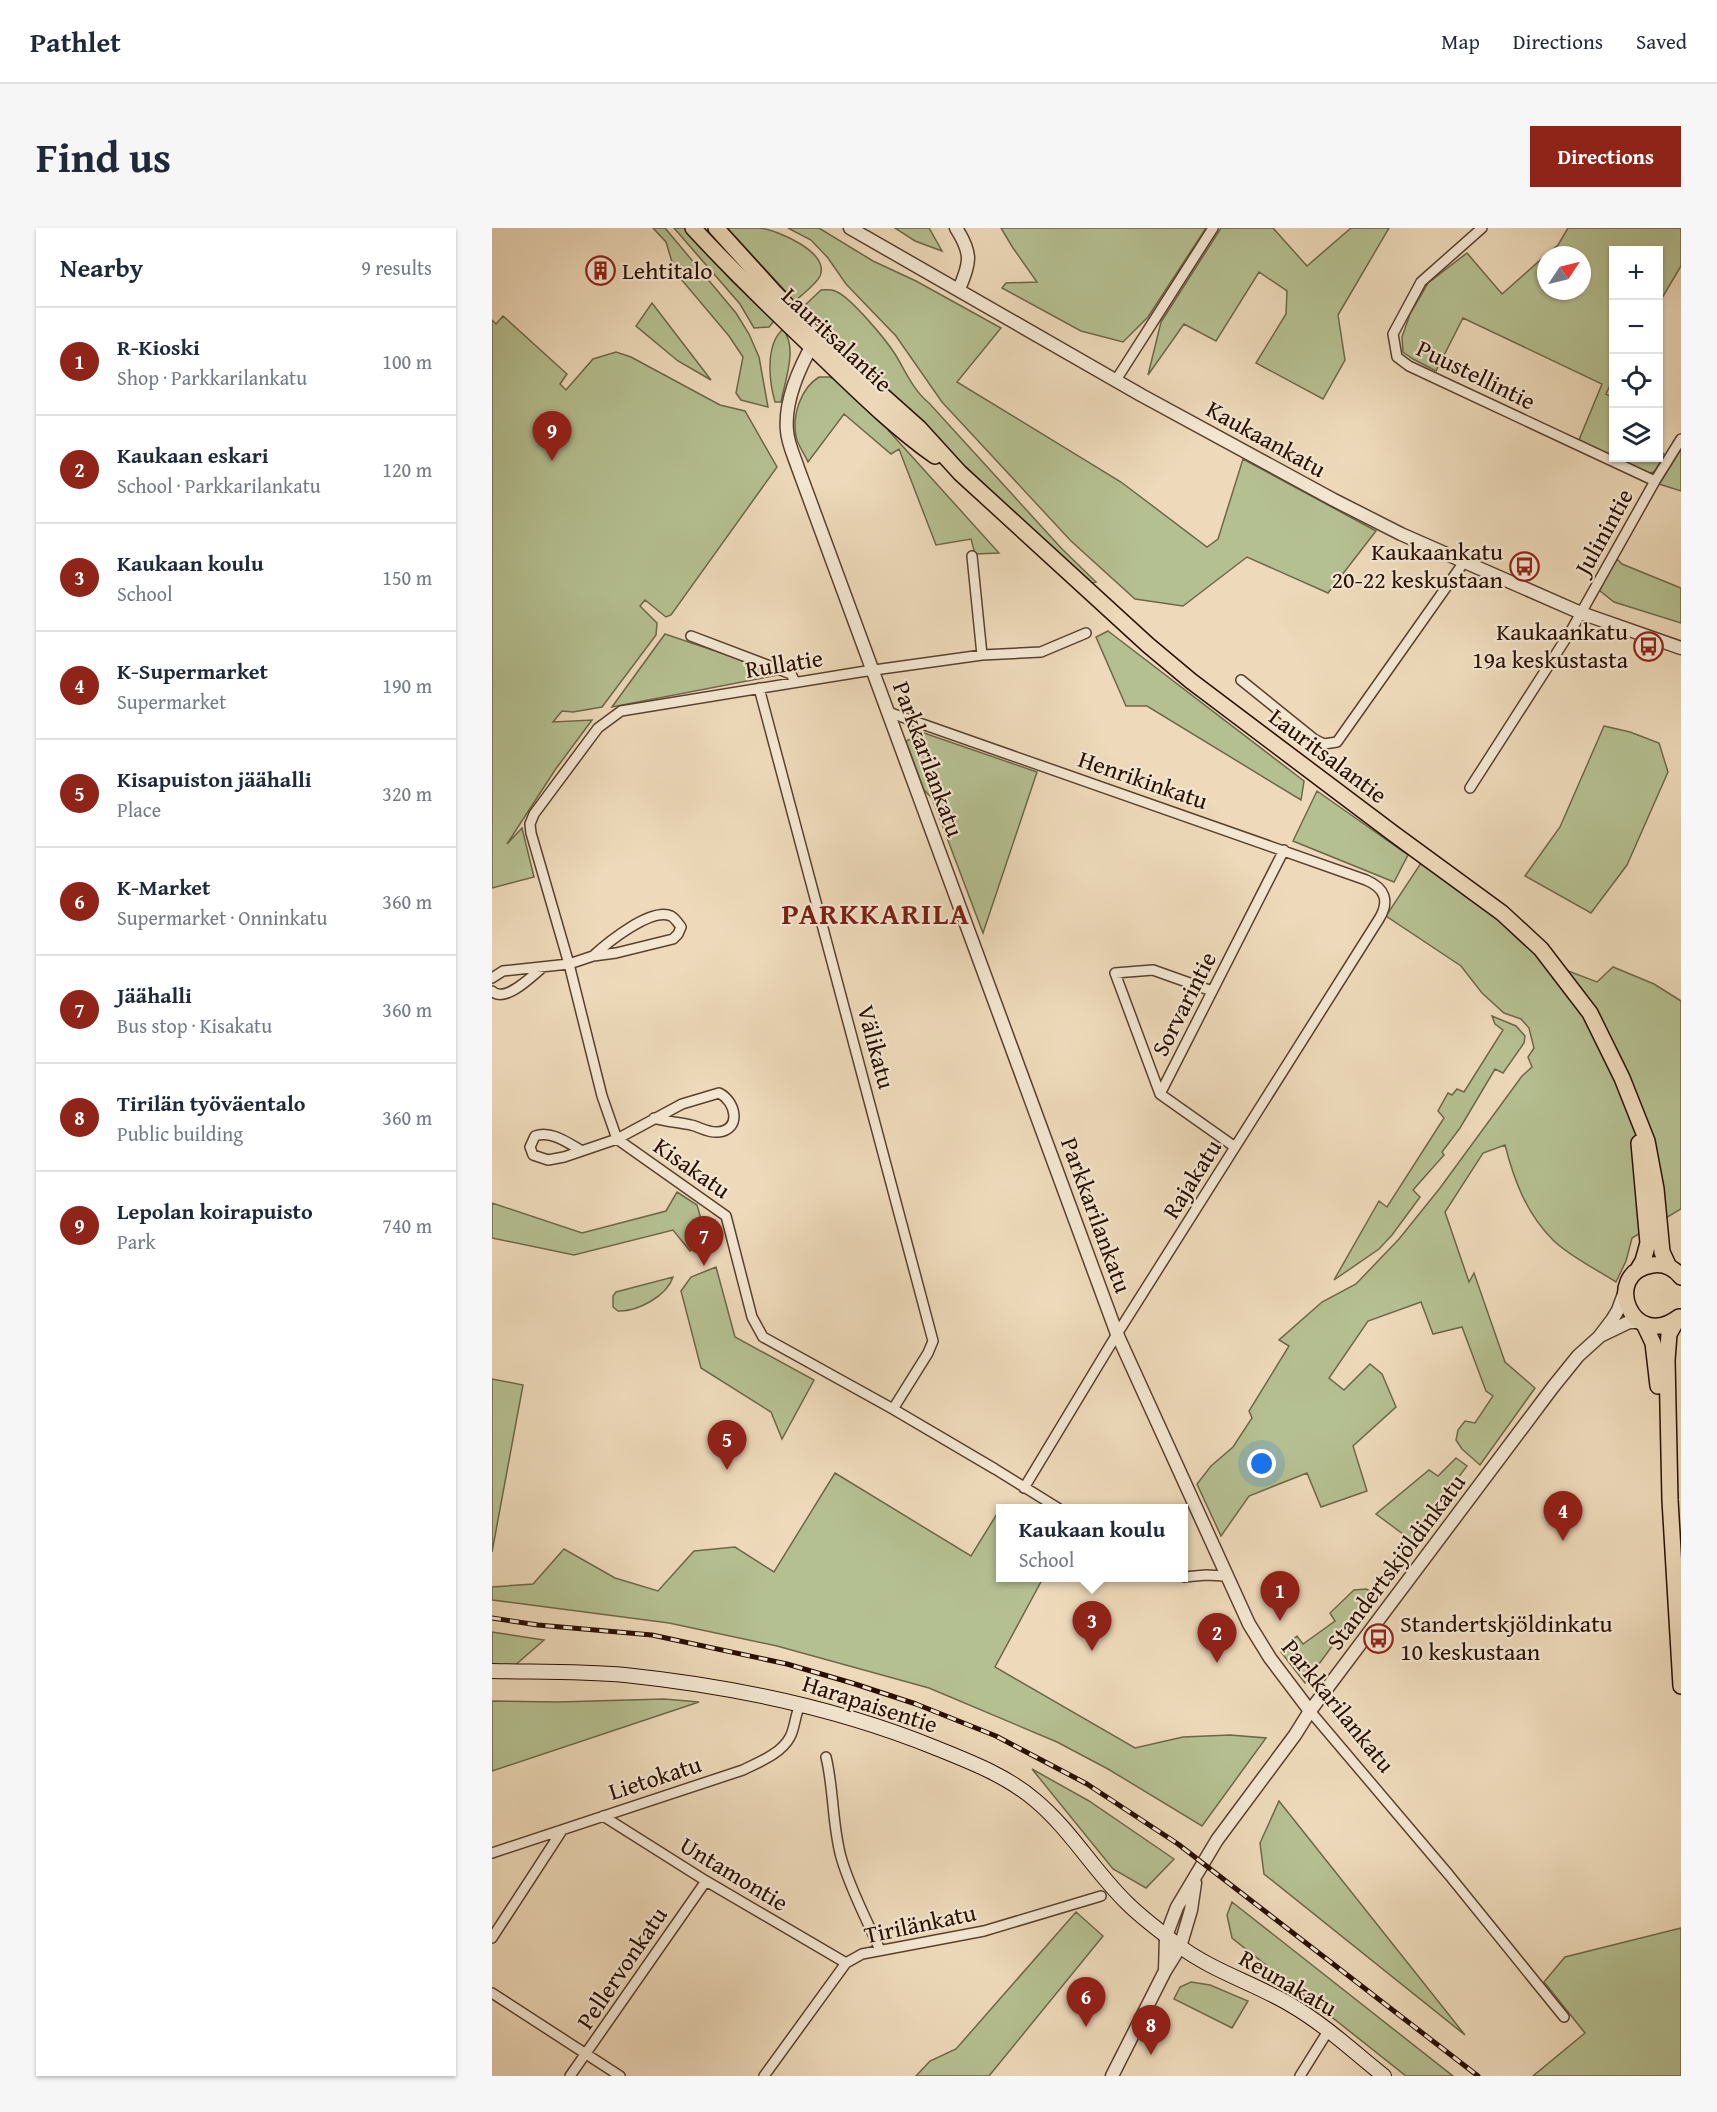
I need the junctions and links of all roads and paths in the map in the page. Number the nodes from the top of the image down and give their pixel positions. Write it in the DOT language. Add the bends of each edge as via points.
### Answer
graph roads {
  1 [pos="693,228"];
  2 [pos="716,228"];
  3 [pos="850,228"];
  4 [pos="956,228"];
  5 [pos="1213,228"];
  6 [pos="1482,228"];
  7 [pos="959,289"];
  8 [pos="814,342"];
  9 [pos="1116,380"];
  10 [pos="1681,439"];
  11 [pos="1655,481"];
  12 [pos="972,556"];
  13 [pos="1464,562"];
  14 [pos="1581,613"];
  15 [pos="1086,633"];
  16 [pos="691,636"];
  17 [pos="1681,648"];
  18 [pos="982,655"];
  19 [pos="873,670"];
  20 [pos="793,678"];
  21 [pos="1241,680"];
  22 [pos="759,688"];
  23 [pos="888,712"];
  24 [pos="1470,788"];
  25 [pos="534,814"];
  26 [pos="1284,850"];
  27 [pos="1382,890"];
  28 [pos="593,956"];
  29 [pos="570,964"];
  30 [pos="543,967"];
  31 [pos="492,978"];
  32 [pos="492,991"];
  33 [pos="1212,991"];
  34 [pos="1160,1094"];
  35 [pos="1631,1102"];
  36 [pos="654,1118"];
  37 [pos="617,1139"];
  38 [pos="1235,1147"];
  39 [pos="582,1151"];
  40 [pos="1637,1271"];
  41 [pos="1677,1271"];
  42 [pos="1625,1291"];
  43 [pos="1680,1317"];
  44 [pos="1642,1323"];
  45 [pos="1118,1335"];
  46 [pos="1599,1336"];
  47 [pos="893,1409"];
  48 [pos="1024,1488"];
  49 [pos="1670,1500"];
  50 [pos="1050,1504"];
  51 [pos="1188,1576"];
  52 [pos="1226,1576"];
  53 [pos="492,1671"];
  54 [pos="1681,1686"];
  55 [pos="800,1705"];
  56 [pos="1310,1711"];
  57 [pos="826,1757"];
  58 [pos="603,1816"];
  59 [pos="562,1831"];
  60 [pos="492,1853"];
  61 [pos="1195,1878"];
  62 [pos="706,1881"];
  63 [pos="1101,1896"];
  64 [pos="1166,1936"];
  65 [pos="492,1938"];
  66 [pos="1180,1947"];
  67 [pos="880,1950"];
  68 [pos="846,1963"];
  69 [pos="1165,1971"];
  70 [pos="492,1994"];
  71 [pos="1564,2017"];
  72 [pos="1328,2031"];
  73 [pos="586,2054"];
  74 [pos="570,2076"];
  75 [pos="620,2076"];
  76 [pos="764,2076"];
  77 [pos="1112,2076"];
  78 [pos="1300,2076"];
  79 [pos="1384,2076"];
  1 -- 8 [label="main road, Lauritsalantie" via="789,327"];
  2 -- 8 [label="main road, Lauritsalantie"];
  3 -- 7 [label="street, Kaukaankatu"];
  4 -- 7 [label="street" via="968,249 969,261"];
  5 -- 9 [label="street"];
  6 -- 11 [label="street, Puustellintie" via="1421,282 1392,334 1397,357"];
  7 -- 9 [label="street, Kaukaankatu"];
  8 -- 19 [label="street, Parkkarilankatu" via="789,404 787,431"];
  8 -- 35 [label="main road, Lauritsalantie" via="919,428 960,473 1191,681 1522,930 1558,969 1590,1013"];
  9 -- 13 [label="street, Kaukaankatu" via="1326,496"];
  10 -- 11 [label="street, Julinintie"];
  11 -- 14 [label="street, Julinintie"];
  12 -- 18 [label="street"];
  13 -- 14 [label="street, Kaukaankatu"];
  13 -- 21 [label="street" via="1337,742 1324,744 1314,739"];
  14 -- 17 [label="street, Kaukaankatu"];
  14 -- 24 [label="street, Julinintie"];
  15 -- 18 [label="street, Rullatie" via="1041,652"];
  16 -- 20 [label="street"];
  18 -- 19 [label="street, Rullatie"];
  19 -- 20 [label="street, Rullatie"];
  19 -- 23 [label="street, Parkkarilankatu"];
  20 -- 22 [label="street, Rullatie"];
  22 -- 25 [label="street, Rullatie" via="621,711 598,728"];
  22 -- 47 [label="street, Välikatu" via="933,1341"];
  23 -- 26 [label="street, Henrikinkatu"];
  23 -- 45 [label="street, Parkkarilankatu"];
  25 -- 29 [label="street, Kisakatu" via="531,833"];
  26 -- 27 [label="street, Henrikinkatu" via="1366,880"];
  26 -- 33 [label="street, Sorvarintie"];
  27 -- 38 [label="street, Rajakatu" via="1386,903 1383,912"];
  28 -- 28 [label="street" via="672,939 681,927 671,916 654,917 614,937"];
  28 -- 29 [label="street"];
  29 -- 30 [label="street"];
  29 -- 37 [label="street, Kisakatu" via="602,1095"];
  30 -- 31 [label="street" via="503,971"];
  30 -- 32 [label="street" via="515,990 502,996"];
  33 -- 34 [label="street, Sorvarintie"];
  33 -- 34 [label="street" via="1153,970 1115,973"];
  34 -- 38 [label="street, Sorvarintie"];
  35 -- 40 [label="main road, Lauritsalantie" via="1648,1243"];
  35 -- 41 [label="main road, Lauritsalantie" via="1653,1166 1661,1245"];
  36 -- 36 [label="street" via="718,1132 728,1130 735,1115 732,1103 719,1093 682,1104"];
  36 -- 37 [label="street"];
  37 -- 39 [label="street"];
  37 -- 47 [label="street, Kisakatu" via="726,1216 752,1317 763,1337"];
  38 -- 45 [label="street, Rajakatu"];
  39 -- 39 [label="street" via="542,1133 535,1136 530,1147 533,1155 548,1160"];
  40 -- 41 [label="main road" via="1654,1264"];
  40 -- 42 [label="main road, Lauritsalantie"];
  42 -- 44 [label="main road" via="1628,1307"];
  42 -- 46 [label="street, Standertskjöldinkatu" via="1618,1310"];
  43 -- 44 [label="main road" via="1664,1326"];
  43 -- 49 [label="main road" via="1667,1345"];
  44 -- 46 [label="street, Standertskjöldinkatu" via="1629,1322"];
  44 -- 49 [label="main road" via="1650,1334 1655,1357"];
  45 -- 48 [label="street, Rajakatu"];
  45 -- 52 [label="street, Parkkarilankatu"];
  46 -- 56 [label="street, Standertskjöldinkatu" via="1553,1387"];
  47 -- 48 [label="street, Kisakatu"];
  48 -- 50 [label="street, Kisakatu"];
  49 -- 54 [label="main road"];
  51 -- 52 [label="street"];
  52 -- 56 [label="street, Parkkarilankatu" via="1270,1658"];
  53 -- 55 [label="main road, Harapaisentie" via="624,1675"];
  55 -- 58 [label="street, Lietokatu" via="790,1737 765,1760"];
  55 -- 64 [label="main road, Harapaisentie" via="908,1737 992,1772 1034,1799 1127,1904"];
  56 -- 61 [label="street, Standertskjöldinkatu" via="1217,1840"];
  56 -- 71 [label="street, Parkkarilankatu"];
  57 -- 67 [label="street" via="841,1857"];
  58 -- 59 [label="street, Lietokatu"];
  58 -- 62 [label="street, Untamontie"];
  59 -- 60 [label="street, Lietokatu"];
  59 -- 65 [label="street"];
  61 -- 64 [label="street, Standertskjöldinkatu"];
  61 -- 66 [label="street, Standertskjöldinkatu"];
  62 -- 68 [label="street, Untamontie"];
  62 -- 73 [label="street, Pellervonkatu"];
  63 -- 67 [label="street, Tirilänkatu" via="984,1931"];
  64 -- 66 [label="main road, Reunakatu"];
  64 -- 69 [label="street"];
  66 -- 69 [label="street, Standertskjöldinkatu"];
  66 -- 72 [label="main road, Reunakatu" via="1276,1996"];
  67 -- 68 [label="street, Tirilänkatu"];
  68 -- 76 [label="street, Tirilänkatu"];
  69 -- 77 [label="street, Standertskjöldinkatu"];
  70 -- 73 [label="street"];
  72 -- 78 [label="street"];
  72 -- 79 [label="main road, Reunakatu"];
  73 -- 74 [label="street, Pellervonkatu"];
  73 -- 75 [label="street"];
}
